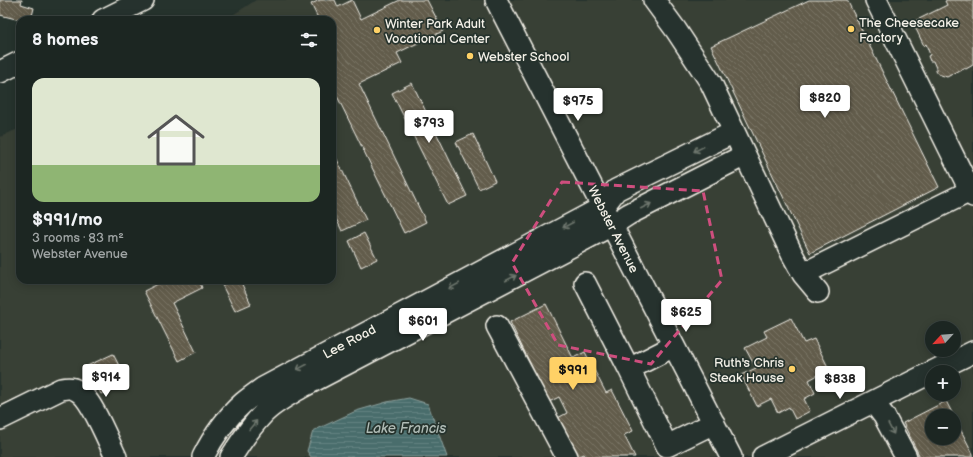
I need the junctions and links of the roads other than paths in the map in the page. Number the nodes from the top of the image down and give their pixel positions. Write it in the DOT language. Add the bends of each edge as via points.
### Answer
graph roads {
  1 [pos="143,0"];
  2 [pos="496,0"];
  3 [pos="654,0"];
  4 [pos="876,0"];
  5 [pos="111,16"];
  6 [pos="16,64"];
  7 [pos="0,72"];
  8 [pos="734,132"];
  9 [pos="745,155"];
  10 [pos="972,194"];
  11 [pos="607,216"];
  12 [pos="803,274"];
  13 [pos="585,283"];
  14 [pos="818,292"];
  15 [pos="497,326"];
  16 [pos="370,341"];
  17 [pos="674,346"];
  18 [pos="973,352"];
  19 [pos="946,365"];
  20 [pos="629,369"];
  21 [pos="925,376"];
  22 [pos="873,402"];
  23 [pos="0,419"];
  24 [pos="714,423"];
  25 [pos="664,451"];
  26 [pos="116,457"];
  27 [pos="203,457"];
  28 [pos="231,457"];
  29 [pos="567,457"];
  30 [pos="731,457"];
  31 [pos="763,457"];
  32 [pos="906,457"];
  1 -- 5 [label="street"];
  2 -- 11 [label="street, Webster Avenue"];
  3 -- 8 [label="street" via="711,83"];
  4 -- 10 [label="street"];
  6 -- 7 [label="street"];
  8 -- 9 [label="street"];
  8 -- 11 [label="street, one-way" via="616,190"];
  11 -- 9 [label="street, Lee Road, one-way" via="628,214"];
  9 -- 12 [label="street"];
  10 -- 12 [label="street"];
  11 -- 16 [label="street, Lee Road"];
  11 -- 17 [label="street, Webster Avenue"];
  12 -- 14 [label="street"];
  13 -- 20 [label="street"];
  15 -- 29 [label="street"];
  16 -- 27 [label="street, Lee Road, one-way" via="263,388 227,419"];
  28 -- 16 [label="street, Lee Road, one-way" via="264,413"];
  17 -- 20 [label="street"];
  17 -- 24 [label="street, Webster Avenue"];
  18 -- 19 [label="street"];
  20 -- 25 [label="street"];
  21 -- 22 [label="street"];
  22 -- 31 [label="street"];
  22 -- 32 [label="street, one-way" via="884,416"];
  23 -- 26 [label="street" via="61,389 76,390 91,405"];
  24 -- 25 [label="street"];
  24 -- 30 [label="street, Webster Avenue"];
}
